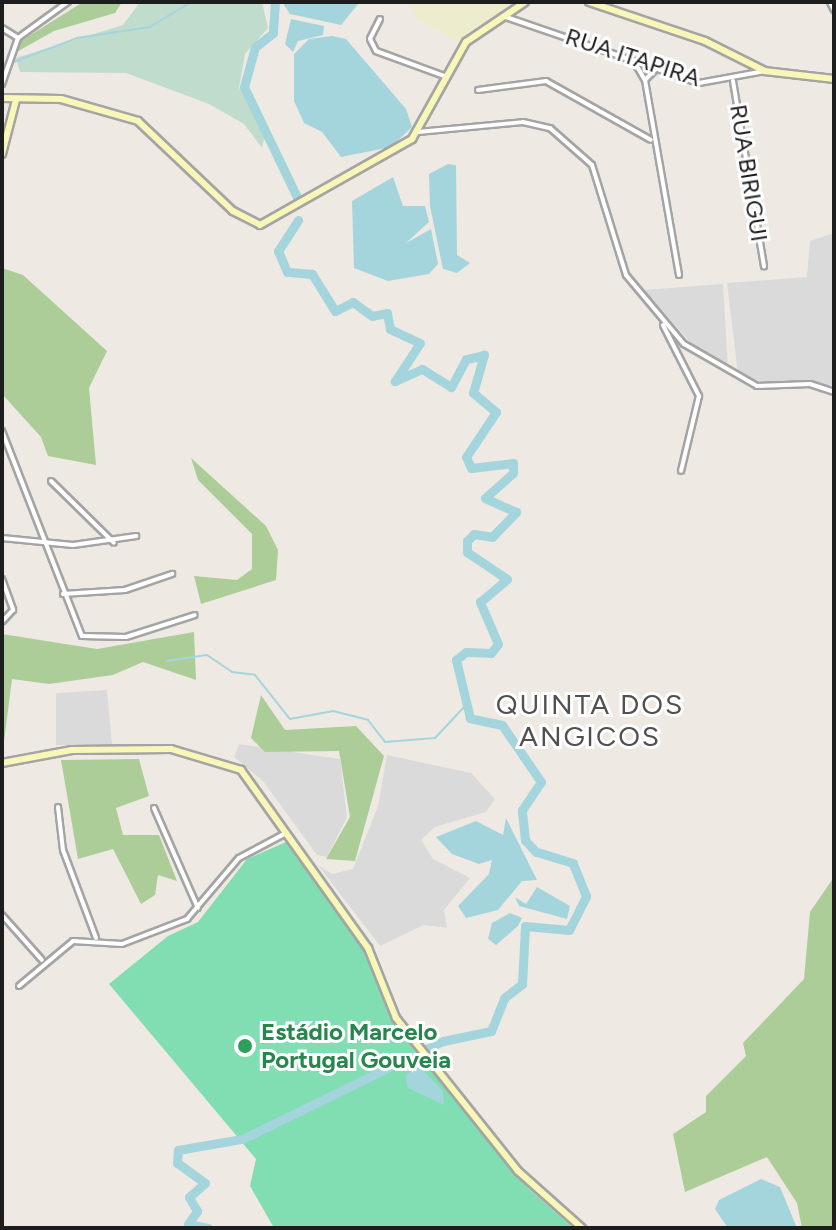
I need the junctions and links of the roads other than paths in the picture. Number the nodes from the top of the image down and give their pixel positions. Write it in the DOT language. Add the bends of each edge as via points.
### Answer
graph roads {
  1 [pos="68,2"];
  2 [pos="525,2"];
  3 [pos="589,2"];
  4 [pos="830,2"];
  5 [pos="834,10"];
  6 [pos="501,15"];
  7 [pos="380,19"];
  8 [pos="2,28"];
  9 [pos="18,38"];
  10 [pos="634,61"];
  11 [pos="656,69"];
  12 [pos="765,71"];
  13 [pos="447,77"];
  14 [pos="834,79"];
  15 [pos="645,80"];
  16 [pos="733,81"];
  17 [pos="2,84"];
  18 [pos="478,90"];
  19 [pos="2,98"];
  20 [pos="16,100"];
  21 [pos="418,132"];
  22 [pos="652,141"];
  23 [pos="2,154"];
  24 [pos="764,266"];
  25 [pos="679,275"];
  26 [pos="660,319"];
  27 [pos="834,392"];
  28 [pos="2,431"];
  29 [pos="681,471"];
  30 [pos="51,481"];
  31 [pos="136,536"];
  32 [pos="2,538"];
  33 [pos="114,543"];
  34 [pos="45,544"];
  35 [pos="172,574"];
  36 [pos="3,584"];
  37 [pos="63,594"];
  38 [pos="195,615"];
  39 [pos="2,622"];
  40 [pos="2,763"];
  41 [pos="58,807"];
  42 [pos="154,808"];
  43 [pos="288,831"];
  44 [pos="198,908"];
  45 [pos="2,915"];
  46 [pos="96,938"];
  47 [pos="42,960"];
  48 [pos="19,986"];
  49 [pos="582,1228"];
  1 -- 9 [label="street"];
  2 -- 6 [label="street"];
  3 -- 12 [label="street" via="705,41"];
  4 -- 5 [label="street"];
  6 -- 10 [label="street, RUA ITAPIRA"];
  6 -- 13 [label="street" via="466,42"];
  7 -- 13 [label="street" via="370,39 376,51"];
  8 -- 9 [label="street"];
  9 -- 17 [label="street"];
  10 -- 11 [label="street, RUA ITAPIRA"];
  10 -- 15 [label="street"];
  11 -- 15 [label="street"];
  11 -- 16 [label="street, RUA ITAPIRA" via="699,83"];
  12 -- 14 [label="street"];
  12 -- 16 [label="street, RUA ITAPIRA"];
  13 -- 21 [label="street"];
  15 -- 22 [label="street"];
  16 -- 24 [label="street, RUA BIRIGUI"];
  18 -- 22 [label="street" via="546,81"];
  19 -- 20 [label="street"];
  20 -- 21 [label="street" via="61,99 138,121 252,224"];
  20 -- 23 [label="street"];
  21 -- 26 [label="street" via="532,122 573,145 599,177 626,275"];
  22 -- 25 [label="street"];
  26 -- 27 [label="street" via="700,359 746,383 810,384"];
  26 -- 29 [label="street" via="699,396"];
  28 -- 34 [label="street"];
  30 -- 33 [label="street"];
  31 -- 33 [label="street"];
  32 -- 34 [label="street"];
  33 -- 34 [label="street"];
  34 -- 37 [label="street"];
  35 -- 37 [label="street" via="125,590"];
  36 -- 39 [label="street" via="13,610"];
  37 -- 38 [label="street" via="78,632 92,640 146,633"];
  40 -- 43 [label="street" via="107,748 206,755 249,777"];
  41 -- 46 [label="street" via="63,850"];
  42 -- 44 [label="street"];
  43 -- 44 [label="street" via="239,858"];
  43 -- 49 [label="street" via="368,948 390,1010 518,1171"];
  44 -- 46 [label="street" via="130,942"];
  45 -- 47 [label="street"];
  46 -- 47 [label="street" via="73,941"];
  47 -- 48 [label="street"];
}
